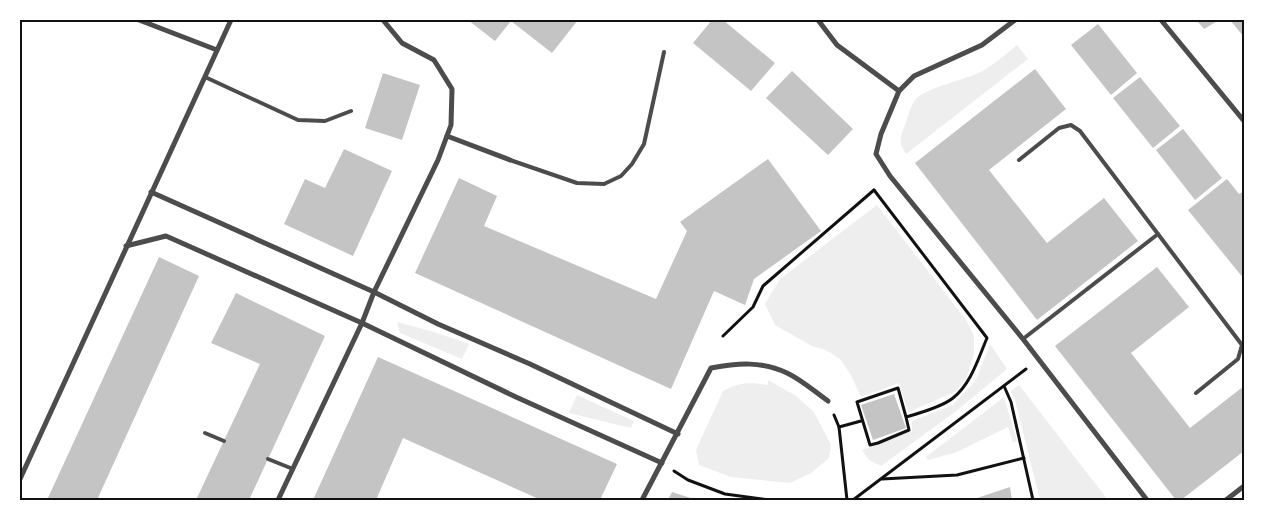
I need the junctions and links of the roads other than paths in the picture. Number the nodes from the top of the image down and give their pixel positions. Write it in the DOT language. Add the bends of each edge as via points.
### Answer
graph roads {
  1 [pos="140,20"];
  2 [pos="231,20"];
  3 [pos="383,20"];
  4 [pos="818,20"];
  5 [pos="1015,20"];
  6 [pos="1161,20"];
  7 [pos="217,50"];
  8 [pos="664,52"];
  9 [pos="204,77"];
  10 [pos="899,92"];
  11 [pos="351,111"];
  12 [pos="1244,121"];
  13 [pos="447,136"];
  14 [pos="510,160"];
  15 [pos="1019,160"];
  16 [pos="151,192"];
  17 [pos="1158,234"];
  18 [pos="126,246"];
  19 [pos="374,292"];
  20 [pos="362,323"];
  21 [pos="1023,339"];
  22 [pos="1196,393"];
  23 [pos="828,401"];
  24 [pos="206,433"];
  25 [pos="678,434"];
  26 [pos="224,441"];
  27 [pos="268,459"];
  28 [pos="662,463"];
  29 [pos="292,469"];
  30 [pos="20,479"];
  31 [pos="1244,486"];
  32 [pos="278,500"];
  33 [pos="642,500"];
  34 [pos="1147,500"];
  35 [pos="1226,500"];
  1 -- 7 [label="street"];
  2 -- 7 [label="street"];
  3 -- 13 [label="street" via="402,44 434,60 452,90 451,125"];
  4 -- 10 [label="street" via="837,45"];
  5 -- 10 [label="street" via="982,46 914,76"];
  6 -- 12 [label="street"];
  7 -- 9 [label="street"];
  8 -- 14 [label="lane" via="644,144 621,176 604,184 577,183"];
  9 -- 11 [label="lane" via="298,120 325,121"];
  9 -- 16 [label="street"];
  10 -- 21 [label="street" via="876,154 890,176"];
  13 -- 14 [label="street"];
  13 -- 19 [label="street"];
  15 -- 17 [label="lane" via="1059,128 1071,125 1080,131"];
  16 -- 18 [label="street"];
  16 -- 19 [label="street"];
  17 -- 21 [label="lane"];
  17 -- 22 [label="lane" via="1242,346 1238,359"];
  18 -- 20 [label="street" via="166,236"];
  18 -- 30 [label="street"];
  19 -- 20 [label="street"];
  19 -- 25 [label="street"];
  20 -- 28 [label="street"];
  20 -- 29 [label="street"];
  21 -- 34 [label="street"];
  23 -- 25 [label="street" via="788,373 758,364 711,368"];
  24 -- 26 [label="lane"];
  25 -- 28 [label="street"];
  27 -- 29 [label="lane"];
  28 -- 33 [label="street"];
  29 -- 32 [label="street"];
  31 -- 35 [label="street"];
}
